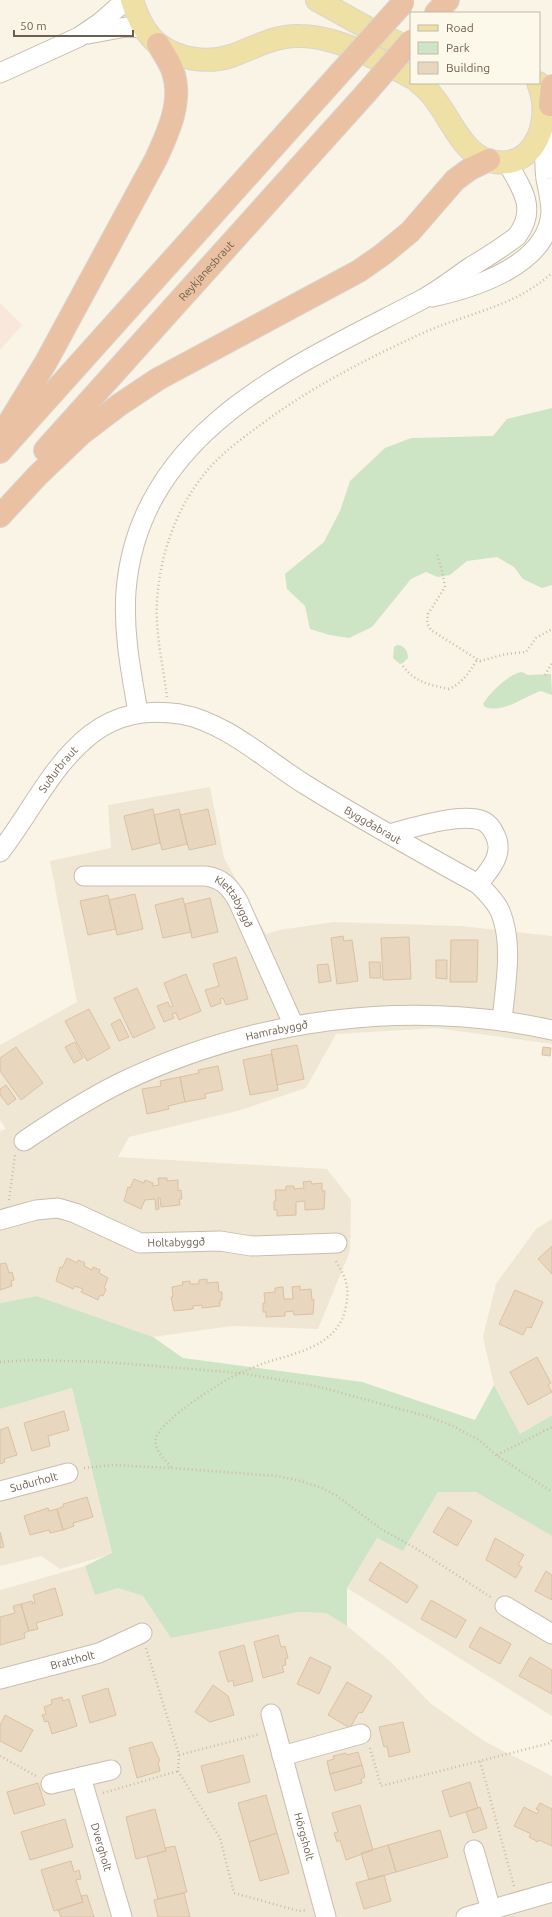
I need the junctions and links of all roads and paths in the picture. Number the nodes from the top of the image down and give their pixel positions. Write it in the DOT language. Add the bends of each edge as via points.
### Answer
graph roads {
  1 [pos="126,0"];
  2 [pos="132,0"];
  3 [pos="317,0"];
  4 [pos="448,0"];
  5 [pos="404,2"];
  6 [pos="437,12"];
  7 [pos="144,28"];
  8 [pos="79,36"];
  9 [pos="410,42"];
  10 [pos="158,44"];
  11 [pos="410,49"];
  12 [pos="0,73"];
  13 [pos="410,77"];
  14 [pos="420,84"];
  15 [pos="539,84"];
  16 [pos="551,95"];
  17 [pos="545,139"];
  18 [pos="498,161"];
  19 [pos="552,273"];
  20 [pos="422,299"];
  21 [pos="0,432"];
  22 [pos="0,452"];
  23 [pos="0,500"];
  24 [pos="0,516"];
  25 [pos="437,555"];
  26 [pos="552,629"];
  27 [pos="477,660"];
  28 [pos="552,663"];
  29 [pos="403,666"];
  30 [pos="545,675"];
  31 [pos="138,712"];
  32 [pos="169,713"];
  33 [pos="389,834"];
  34 [pos="0,852"];
  35 [pos="84,876"];
  36 [pos="478,884"];
  37 [pos="502,1021"];
  38 [pos="294,1026"];
  39 [pos="552,1030"];
  40 [pos="24,1141"];
  41 [pos="3,1219"];
  42 [pos="337,1243"];
  43 [pos="317,1244"];
  44 [pos="0,1362"];
  45 [pos="240,1373"];
  46 [pos="552,1427"];
  47 [pos="496,1455"];
  48 [pos="171,1468"];
  49 [pos="68,1473"];
  50 [pos="0,1491"];
  51 [pos="552,1492"];
  52 [pos="505,1606"];
  53 [pos="142,1633"];
  54 [pos="552,1634"];
  55 [pos="0,1679"];
  56 [pos="273,1722"];
  57 [pos="361,1734"];
  58 [pos="552,1740"];
  59 [pos="180,1755"];
  60 [pos="0,1756"];
  61 [pos="282,1756"];
  62 [pos="480,1761"];
  63 [pos="111,1770"];
  64 [pos="178,1771"];
  65 [pos="81,1777"];
  66 [pos="51,1784"];
  67 [pos="87,1798"];
  68 [pos="474,1850"];
  69 [pos="552,1892"];
  70 [pos="519,1902"];
  71 [pos="491,1910"];
  72 [pos="325,1912"];
  73 [pos="122,1917"];
  74 [pos="466,1917"];
  1 -- 8 [label="street" via="101,22"];
  2 -- 7 [label="main road"];
  3 -- 11 [label="main road"];
  4 -- 6 [label="highway"];
  5 -- 22 [label="highway, bridge"];
  7 -- 8 [label="street" via="126,27"];
  7 -- 10 [label="main road"];
  8 -- 12 [label="street"];
  9 -- 23 [label="highway, Reykjanesbraut, bridge"];
  10 -- 13 [label="main road" via="181,56 204,60 230,56 287,36 318,37 356,50"];
  10 -- 21 [label="highway" via="173,72 177,94 167,136 46,362 10,421"];
  14 -- 18 [label="main road" via="441,105 464,144 475,153"];
  15 -- 16 [label="main road"];
  16 -- 17 [label="main road" via="550,128"];
  17 -- 18 [label="main road" via="532,153 522,159"];
  17 -- 20 [label="street" via="544,163 551,213 543,238 522,260 494,278 462,291"];
  18 -- 20 [label="street" via="524,193 527,214 522,230 507,244"];
  18 -- 24 [label="highway" via="470,169 455,180 410,232 359,271 158,379 119,405 81,434"];
  19 -- 32 [label="path" via="537,287 514,300 427,332 324,383 276,413 231,447 211,466 175,521 164,556 157,602"];
  20 -- 31 [label="street" via="291,368 236,405 191,446 174,466 146,513 136,540 126,590 127,644"];
  25 -- 27 [label="path" via="445,587 431,606 427,623 431,630"];
  26 -- 27 [label="path" via="536,638 526,652 506,654 486,661"];
  27 -- 29 [label="path" via="467,676 458,685 449,689 418,681"];
  28 -- 30 [label="path"];
  31 -- 32 [label="street, Byggðabraut"];
  31 -- 34 [label="street, Suðurbraut" via="112,722 90,735 69,754"];
  32 -- 33 [label="street, Byggðabraut" via="216,726 308,786"];
  33 -- 36 [label="street, Byggðabraut"];
  33 -- 36 [label="street" via="439,821 482,821 491,828 497,838 497,854 496,860"];
  35 -- 38 [label="street, Klettabyggð" via="205,876 224,882 238,902"];
  36 -- 37 [label="street, Byggðabraut" via="499,909 507,940"];
  37 -- 38 [label="street, Hamrabyggð" via="433,1015 398,1015 329,1020"];
  37 -- 39 [label="street, Hamrabyggð"];
  38 -- 40 [label="street, Hamrabyggð" via="222,1043 153,1068 86,1101"];
  40 -- 41 [label="path" via="15,1154"];
  41 -- 43 [label="street, Holtabyggð" via="36,1210 58,1208 75,1213 140,1243 220,1241 251,1246"];
  42 -- 43 [label="street, Holtabyggð"];
  43 -- 45 [label="path" via="333,1256 345,1276 348,1293 340,1323 330,1335 312,1348"];
  44 -- 45 [label="path" via="68,1360"];
  45 -- 47 [label="path" via="316,1386 426,1416 467,1433"];
  45 -- 48 [label="path" via="188,1406 161,1429 156,1446"];
  46 -- 47 [label="path"];
  47 -- 51 [label="path"];
  48 -- 49 [label="path" via="99,1466"];
  48 -- 52 [label="path" via="277,1476 322,1488 352,1506 381,1529 417,1549"];
  49 -- 50 [label="street, Suðurholt"];
  52 -- 54 [label="street"];
  53 -- 55 [label="street, Brattholt" via="99,1653"];
  53 -- 59 [label="path"];
  56 -- 59 [label="path"];
  56 -- 61 [label="street, Hörgsholt"];
  57 -- 61 [label="street"];
  57 -- 62 [label="path" via="369,1745 381,1786"];
  58 -- 62 [label="path" via="550,1743"];
  59 -- 64 [label="path"];
  60 -- 66 [label="path"];
  61 -- 72 [label="street, Hörgsholt"];
  62 -- 70 [label="path"];
  63 -- 65 [label="street"];
  64 -- 67 [label="path"];
  64 -- 72 [label="path" via="220,1838 234,1893 299,1911"];
  65 -- 66 [label="street"];
  65 -- 67 [label="street, Dvergholt"];
  67 -- 73 [label="street, Dvergholt"];
  68 -- 71 [label="street"];
  69 -- 70 [label="street"];
  70 -- 71 [label="street"];
  71 -- 74 [label="street"];
}
